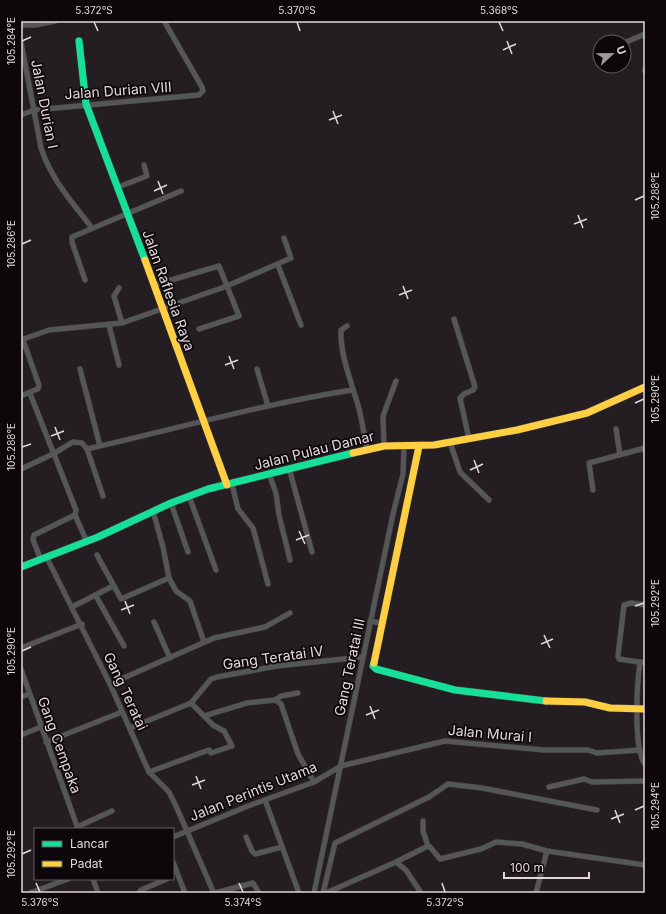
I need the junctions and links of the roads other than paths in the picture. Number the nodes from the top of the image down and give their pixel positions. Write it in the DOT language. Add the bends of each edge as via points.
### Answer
graph roads {
  1 [pos="56,21"];
  2 [pos="164,21"];
  3 [pos="21,25"];
  4 [pos="645,34"];
  5 [pos="632,40"];
  6 [pos="79,41"];
  7 [pos="21,42"];
  8 [pos="86,104"];
  9 [pos="34,110"];
  10 [pos="21,115"];
  11 [pos="144,164"];
  12 [pos="118,187"];
  13 [pos="181,191"];
  14 [pos="128,213"];
  15 [pos="92,228"];
  16 [pos="284,238"];
  17 [pos="278,265"];
  18 [pos="85,280"];
  19 [pos="154,285"];
  20 [pos="227,286"];
  21 [pos="119,288"];
  22 [pos="162,309"];
  23 [pos="454,319"];
  24 [pos="122,323"];
  25 [pos="109,325"];
  26 [pos="301,325"];
  27 [pos="347,326"];
  28 [pos="199,329"];
  29 [pos="22,340"];
  30 [pos="119,365"];
  31 [pos="258,368"];
  32 [pos="80,369"];
  33 [pos="396,381"];
  34 [pos="645,387"];
  35 [pos="352,390"];
  36 [pos="30,392"];
  37 [pos="21,396"];
  38 [pos="268,406"];
  39 [pos="204,422"];
  40 [pos="616,429"];
  41 [pos="469,439"];
  42 [pos="450,442"];
  43 [pos="100,446"];
  44 [pos="384,446"];
  45 [pos="411,446"];
  46 [pos="645,448"];
  47 [pos="87,449"];
  48 [pos="367,450"];
  49 [pos="53,454"];
  50 [pos="620,455"];
  51 [pos="289,468"];
  52 [pos="21,469"];
  53 [pos="269,474"];
  54 [pos="230,484"];
  55 [pos="593,490"];
  56 [pos="104,496"];
  57 [pos="189,496"];
  58 [pos="489,500"];
  59 [pos="171,503"];
  60 [pos="153,512"];
  61 [pos="75,515"];
  62 [pos="86,542"];
  63 [pos="188,552"];
  64 [pos="312,552"];
  65 [pos="97,555"];
  66 [pos="44,559"];
  67 [pos="290,560"];
  68 [pos="21,567"];
  69 [pos="216,570"];
  70 [pos="169,578"];
  71 [pos="268,584"];
  72 [pos="113,586"];
  73 [pos="96,596"];
  74 [pos="645,605"];
  75 [pos="72,607"];
  76 [pos="290,613"];
  77 [pos="154,622"];
  78 [pos="376,622"];
  79 [pos="82,624"];
  80 [pos="204,642"];
  81 [pos="124,646"];
  82 [pos="21,648"];
  83 [pos="363,657"];
  84 [pos="170,658"];
  85 [pos="642,663"];
  86 [pos="21,669"];
  87 [pos="110,684"];
  88 [pos="298,693"];
  89 [pos="29,694"];
  90 [pos="21,697"];
  91 [pos="275,700"];
  92 [pos="191,702"];
  93 [pos="636,709"];
  94 [pos="645,709"];
  95 [pos="122,712"];
  96 [pos="204,716"];
  97 [pos="41,727"];
  98 [pos="130,728"];
  99 [pos="21,735"];
  100 [pos="46,742"];
  101 [pos="640,750"];
  102 [pos="645,764"];
  103 [pos="342,766"];
  104 [pos="149,772"];
  105 [pos="645,781"];
  106 [pos="314,782"];
  107 [pos="549,787"];
  108 [pos="264,800"];
  109 [pos="597,810"];
  110 [pos="112,811"];
  111 [pos="423,821"];
  112 [pos="78,828"];
  113 [pos="187,831"];
  114 [pos="174,837"];
  115 [pos="246,837"];
  116 [pos="428,846"];
  117 [pos="282,847"];
  118 [pos="547,851"];
  119 [pos="396,862"];
  120 [pos="645,865"];
  121 [pos="176,876"];
  122 [pos="65,880"];
  123 [pos="93,880"];
  124 [pos="165,880"];
  125 [pos="30,893"];
  126 [pos="98,893"];
  127 [pos="139,893"];
  128 [pos="185,893"];
  129 [pos="259,893"];
  130 [pos="299,893"];
  131 [pos="314,893"];
  132 [pos="325,893"];
  133 [pos="421,893"];
  134 [pos="536,893"];
  1 -- 3 [label="street"];
  2 -- 8 [label="street, Jalan Durian VIII" via="184,53 202,91 199,95"];
  4 -- 5 [label="street"];
  6 -- 8 [label="street, Jalan Raflesia Raya"];
  7 -- 9 [label="street, Jalan Durian I"];
  8 -- 9 [label="street, Jalan Durian VIII"];
  8 -- 12 [label="street, Jalan Raflesia Raya"];
  9 -- 10 [label="street, Jalan Durian VIII"];
  9 -- 15 [label="street, Jalan Durian I" via="40,148 46,163 56,182"];
  11 -- 12 [label="street" via="147,176"];
  12 -- 14 [label="street, Jalan Raflesia Raya"];
  13 -- 14 [label="street"];
  14 -- 15 [label="street"];
  14 -- 19 [label="street, Jalan Raflesia Raya"];
  15 -- 18 [label="street" via="72,240"];
  16 -- 17 [label="street" via="291,257"];
  17 -- 20 [label="street"];
  17 -- 26 [label="street"];
  19 -- 20 [label="street" via="218,266"];
  19 -- 22 [label="street, Jalan Raflesia Raya"];
  20 -- 22 [label="street"];
  20 -- 28 [label="street" via="238,316"];
  21 -- 24 [label="street" via="114,296"];
  22 -- 24 [label="street"];
  22 -- 39 [label="street, Jalan Raflesia Raya"];
  23 -- 41 [label="street" via="475,387 460,398"];
  24 -- 25 [label="street"];
  25 -- 29 [label="street" via="49,330"];
  25 -- 30 [label="street"];
  27 -- 35 [label="street" via="341,332"];
  29 -- 36 [label="street" via="39,387"];
  31 -- 38 [label="street"];
  32 -- 43 [label="street"];
  33 -- 44 [label="street" via="384,416"];
  34 -- 41 [label="street, Jalan Pulau Damar" via="569,418"];
  35 -- 38 [label="street"];
  35 -- 48 [label="street"];
  36 -- 37 [label="street"];
  36 -- 49 [label="street"];
  38 -- 39 [label="street"];
  39 -- 43 [label="street"];
  39 -- 54 [label="street, Jalan Raflesia Raya"];
  40 -- 50 [label="street"];
  41 -- 42 [label="street, Jalan Pulau Damar"];
  42 -- 45 [label="street, Jalan Pulau Damar"];
  42 -- 58 [label="street" via="460,472"];
  43 -- 47 [label="street"];
  44 -- 45 [label="street, Jalan Pulau Damar"];
  44 -- 48 [label="street, Jalan Pulau Damar"];
  45 -- 78 [label="street"];
  45 -- 78 [label="street, Gang Teratai III" via="403,474"];
  46 -- 50 [label="street"];
  47 -- 49 [label="street" via="82,443 73,442"];
  47 -- 56 [label="street"];
  48 -- 51 [label="street, Jalan Pulau Damar"];
  49 -- 52 [label="street"];
  49 -- 61 [label="street" via="76,510"];
  50 -- 55 [label="street" via="589,463"];
  51 -- 53 [label="street, Jalan Pulau Damar"];
  51 -- 64 [label="street"];
  53 -- 54 [label="street, Jalan Pulau Damar"];
  53 -- 67 [label="street" via="276,492 278,515"];
  54 -- 57 [label="street, Jalan Pulau Damar"];
  54 -- 71 [label="street" via="238,509 253,528"];
  57 -- 59 [label="street, Jalan Pulau Damar"];
  57 -- 69 [label="street"];
  59 -- 60 [label="street, Jalan Pulau Damar"];
  59 -- 63 [label="street"];
  60 -- 62 [label="street, Jalan Pulau Damar"];
  60 -- 70 [label="street"];
  61 -- 62 [label="street"];
  61 -- 66 [label="street, Gang Teratai" via="32,537"];
  62 -- 66 [label="street, Jalan Pulau Damar"];
  65 -- 72 [label="street"];
  66 -- 68 [label="street, Jalan Pulau Damar"];
  66 -- 75 [label="street, Gang Teratai"];
  70 -- 72 [label="street" via="122,599"];
  70 -- 80 [label="street" via="176,591 190,601"];
  72 -- 73 [label="street"];
  73 -- 75 [label="street"];
  73 -- 81 [label="street"];
  74 -- 85 [label="street" via="624,606 618,657 620,660"];
  75 -- 79 [label="street, Gang Teratai"];
  76 -- 80 [label="street" via="265,627 222,635"];
  77 -- 84 [label="street"];
  78 -- 83 [label="street, Gang Teratai III"];
  78 -- 93 [label="street" via="374,666 381,672 455,690 530,700 584,702 610,708"];
  79 -- 82 [label="street"];
  79 -- 87 [label="street, Gang Teratai"];
  80 -- 84 [label="street"];
  83 -- 92 [label="street, Gang Teratai IV" via="277,666 217,677 211,679"];
  83 -- 103 [label="street, Gang Teratai III"];
  84 -- 87 [label="street"];
  85 -- 93 [label="street"];
  86 -- 89 [label="street, Gang Cempaka"];
  87 -- 95 [label="street, Gang Teratai"];
  88 -- 91 [label="street" via="281,696"];
  89 -- 90 [label="street"];
  89 -- 97 [label="street, Gang Cempaka"];
  91 -- 96 [label="street" via="246,703"];
  91 -- 106 [label="street" via="281,704 298,754"];
  92 -- 96 [label="street"];
  92 -- 98 [label="street, Gang Teratai IV"];
  93 -- 94 [label="street"];
  93 -- 101 [label="street"];
  95 -- 98 [label="street, Gang Teratai"];
  95 -- 100 [label="street"];
  96 -- 104 [label="street" via="224,731 232,746 211,753 209,750"];
  97 -- 99 [label="street"];
  97 -- 100 [label="street, Gang Cempaka"];
  98 -- 104 [label="street, Gang Teratai"];
  100 -- 112 [label="street, Gang Cempaka"];
  101 -- 102 [label="street"];
  101 -- 103 [label="street, Jalan Murai I" via="597,753 588,750 544,750 445,740"];
  103 -- 106 [label="street, Jalan Perintis Utama"];
  103 -- 131 [label="street, Gang Teratai III"];
  104 -- 113 [label="street, Gang Teratai" via="169,792"];
  105 -- 107 [label="street" via="592,782 584,779"];
  106 -- 108 [label="street, Jalan Perintis Utama"];
  108 -- 113 [label="street, Jalan Perintis Utama"];
  108 -- 117 [label="street"];
  109 -- 132 [label="street" via="448,784 335,843"];
  110 -- 112 [label="street"];
  111 -- 116 [label="street"];
  113 -- 114 [label="street, Jalan Perintis Utama"];
  113 -- 129 [label="street, Gang Teratai" via="215,893 253,883"];
  115 -- 117 [label="street" via="255,854"];
  116 -- 118 [label="street" via="440,859 496,842 522,844"];
  116 -- 119 [label="street"];
  117 -- 130 [label="street"];
  118 -- 120 [label="street"];
  118 -- 134 [label="street"];
  119 -- 132 [label="street"];
  119 -- 133 [label="street" via="406,870"];
  121 -- 128 [label="street"];
  122 -- 125 [label="street"];
  123 -- 126 [label="street"];
  124 -- 127 [label="street"];
}
